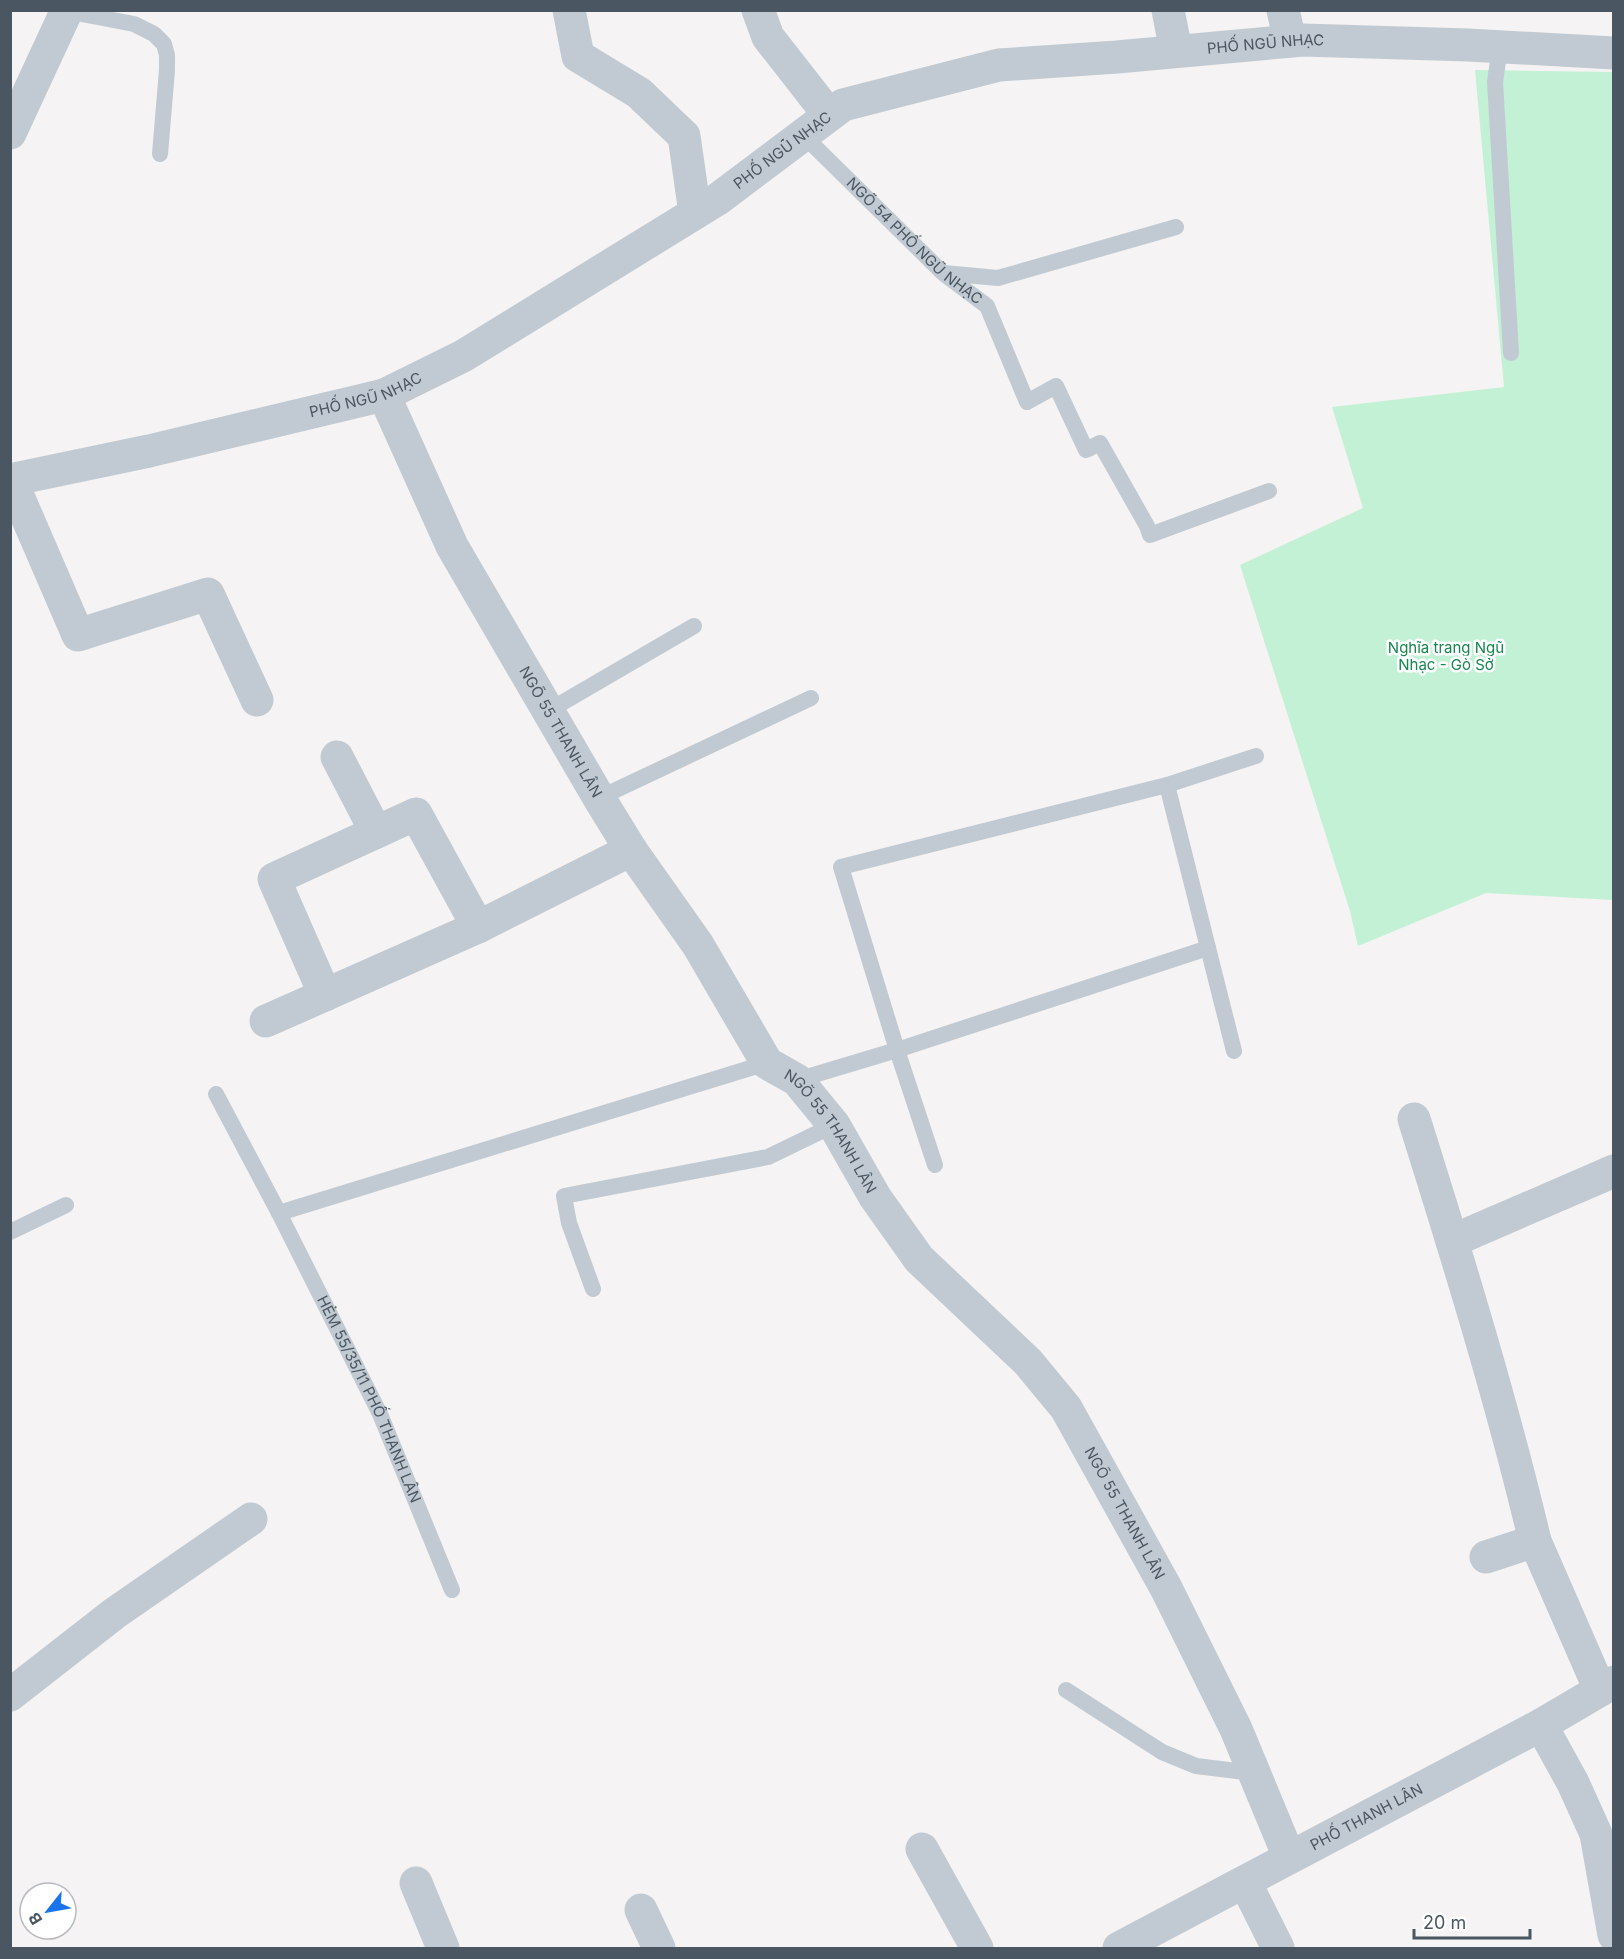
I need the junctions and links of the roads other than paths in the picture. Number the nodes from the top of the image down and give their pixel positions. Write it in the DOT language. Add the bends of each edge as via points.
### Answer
graph roads {
  1 [pos="569,10"];
  2 [pos="758,10"];
  3 [pos="1168,10"];
  4 [pos="66,11"];
  5 [pos="1287,26"];
  6 [pos="1500,47"];
  7 [pos="1176,51"];
  8 [pos="1614,53"];
  9 [pos="829,115"];
  10 [pos="10,133"];
  11 [pos="803,135"];
  12 [pos="160,154"];
  13 [pos="695,213"];
  14 [pos="1176,227"];
  15 [pos="943,273"];
  16 [pos="1511,353"];
  17 [pos="384,395"];
  18 [pos="11,480"];
  19 [pos="1269,491"];
  20 [pos="694,626"];
  21 [pos="811,698"];
  22 [pos="257,700"];
  23 [pos="548,711"];
  24 [pos="1256,756"];
  25 [pos="337,757"];
  26 [pos="1167,785"];
  27 [pos="599,798"];
  28 [pos="376,832"];
  29 [pos="631,850"];
  30 [pos="478,927"];
  31 [pos="1208,948"];
  32 [pos="325,995"];
  33 [pos="266,1021"];
  34 [pos="897,1050"];
  35 [pos="1234,1051"];
  36 [pos="766,1063"];
  37 [pos="797,1080"];
  38 [pos="216,1094"];
  39 [pos="1414,1119"];
  40 [pos="834,1125"];
  41 [pos="935,1166"];
  42 [pos="1614,1171"];
  43 [pos="66,1205"];
  44 [pos="279,1213"];
  45 [pos="10,1232"];
  46 [pos="1452,1241"];
  47 [pos="593,1289"];
  48 [pos="251,1519"];
  49 [pos="1535,1541"];
  50 [pos="1486,1557"];
  51 [pos="452,1590"];
  52 [pos="1607,1686"];
  53 [pos="1066,1690"];
  54 [pos="10,1695"];
  55 [pos="1541,1725"];
  56 [pos="1253,1773"];
  57 [pos="1605,1831"];
  58 [pos="922,1849"];
  59 [pos="1289,1857"];
  60 [pos="1245,1882"];
  61 [pos="416,1883"];
  62 [pos="641,1911"];
  63 [pos="1614,1935"];
  64 [pos="443,1948"];
  65 [pos="659,1948"];
  66 [pos="977,1948"];
  67 [pos="1119,1948"];
  68 [pos="1278,1948"];
  1 -- 13 [label="street" via="578,56 639,93 684,136"];
  2 -- 9 [label="street" via="768,37"];
  3 -- 7 [label="street"];
  4 -- 10 [label="street"];
  4 -- 12 [label="lane" via="134,24 164,44 167,70"];
  5 -- 6 [label="street, PHỐ NGŨ NHẠC" via="1303,40"];
  5 -- 7 [label="street, PHỐ NGŨ NHẠC"];
  6 -- 8 [label="street, PHỐ NGŨ NHẠC"];
  6 -- 16 [label="lane" via="1496,82"];
  7 -- 9 [label="street, PHỐ NGŨ NHẠC" via="999,65 843,105"];
  9 -- 11 [label="street, PHỐ NGŨ NHẠC"];
  11 -- 13 [label="street, PHỐ NGŨ NHẠC"];
  11 -- 15 [label="lane, NGÕ 54 PHỐ NGŨ NHẠC"];
  13 -- 17 [label="street, PHỐ NGŨ NHẠC" via="463,356"];
  14 -- 15 [label="lane" via="998,278"];
  15 -- 19 [label="lane, NGÕ 54 PHỐ NGŨ NHẠC" via="987,306 1027,402 1056,386 1086,450 1100,443 1150,535"];
  17 -- 18 [label="street, PHỐ NGŨ NHẠC"];
  17 -- 23 [label="street, NGÕ 55 THANH LÂN" via="452,546"];
  18 -- 22 [label="street" via="78,635 208,594"];
  20 -- 23 [label="lane"];
  21 -- 27 [label="lane"];
  23 -- 27 [label="street, NGÕ 55 THANH LÂN"];
  24 -- 26 [label="lane"];
  25 -- 28 [label="street"];
  26 -- 31 [label="lane"];
  26 -- 34 [label="lane" via="841,867"];
  27 -- 29 [label="street, NGÕ 55 THANH LÂN"];
  28 -- 30 [label="street" via="416,814"];
  28 -- 32 [label="street" via="274,879"];
  29 -- 30 [label="street"];
  29 -- 36 [label="street, NGÕ 55 THANH LÂN" via="698,945"];
  30 -- 32 [label="street"];
  31 -- 34 [label="lane"];
  31 -- 35 [label="lane"];
  32 -- 33 [label="street"];
  34 -- 37 [label="lane"];
  34 -- 41 [label="lane"];
  36 -- 37 [label="street, NGÕ 55 THANH LÂN"];
  36 -- 44 [label="lane"];
  37 -- 40 [label="street, NGÕ 55 THANH LÂN"];
  38 -- 44 [label="lane, HẺM 55/35/11 PHỐ THANH LÂN"];
  39 -- 46 [label="street"];
  40 -- 47 [label="lane" via="768,1157 564,1196 569,1223"];
  40 -- 56 [label="street, NGÕ 55 THANH LÂN" via="876,1197 919,1259 1028,1362 1066,1408 1166,1588 1236,1729"];
  42 -- 46 [label="street"];
  43 -- 45 [label="lane"];
  44 -- 51 [label="lane, HẺM 55/35/11 PHỐ THANH LÂN" via="380,1414"];
  46 -- 49 [label="street" via="1513,1450"];
  48 -- 54 [label="street" via="115,1613"];
  49 -- 50 [label="street"];
  49 -- 52 [label="street"];
  52 -- 55 [label="street, PHỐ THANH LÂN"];
  53 -- 56 [label="lane" via="1162,1752 1196,1766"];
  55 -- 57 [label="street"];
  55 -- 59 [label="street, PHỐ THANH LÂN"];
  56 -- 59 [label="street, NGÕ 55 THANH LÂN"];
  57 -- 63 [label="street"];
  58 -- 66 [label="street"];
  59 -- 60 [label="street, PHỐ THANH LÂN"];
  60 -- 67 [label="street, PHỐ THANH LÂN"];
  60 -- 68 [label="street"];
  61 -- 64 [label="street"];
  62 -- 65 [label="street"];
}
